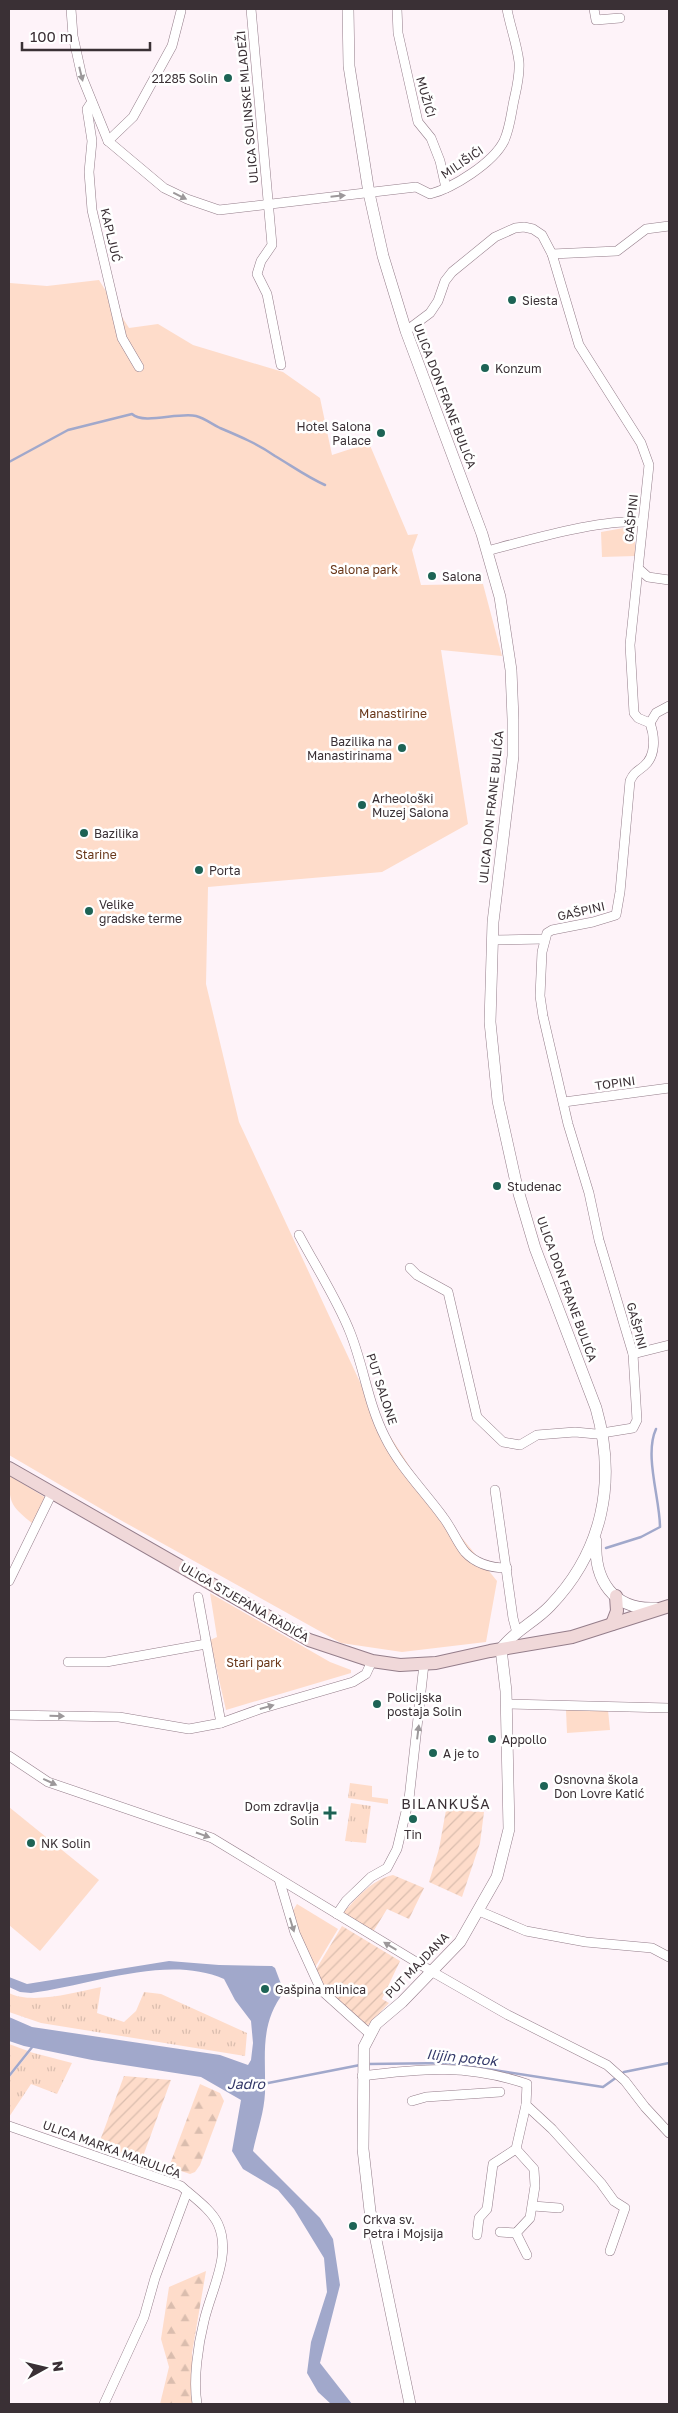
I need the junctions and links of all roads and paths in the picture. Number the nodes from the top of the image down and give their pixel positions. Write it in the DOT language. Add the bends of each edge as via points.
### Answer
graph roads {
  1 [pos="71,9"];
  2 [pos="251,9"];
  3 [pos="348,9"];
  4 [pos="397,9"];
  5 [pos="507,9"];
  6 [pos="594,9"];
  7 [pos="181,11"];
  8 [pos="620,18"];
  9 [pos="91,103"];
  10 [pos="108,141"];
  11 [pos="446,188"];
  12 [pos="369,193"];
  13 [pos="268,203"];
  14 [pos="669,226"];
  15 [pos="552,254"];
  16 [pos="406,331"];
  17 [pos="282,364"];
  18 [pos="139,367"];
  19 [pos="641,522"];
  20 [pos="487,551"];
  21 [pos="639,569"];
  22 [pos="669,580"];
  23 [pos="669,706"];
  24 [pos="650,723"];
  25 [pos="544,938"];
  26 [pos="493,940"];
  27 [pos="669,1088"];
  28 [pos="564,1102"];
  29 [pos="299,1234"];
  30 [pos="410,1268"];
  31 [pos="669,1345"];
  32 [pos="633,1354"];
  33 [pos="603,1434"];
  34 [pos="9,1468"];
  35 [pos="495,1490"];
  36 [pos="52,1494"];
  37 [pos="596,1535"];
  38 [pos="507,1568"];
  39 [pos="9,1581"];
  40 [pos="616,1596"];
  41 [pos="198,1597"];
  42 [pos="665,1607"];
  43 [pos="612,1624"];
  44 [pos="517,1633"];
  45 [pos="206,1644"];
  46 [pos="501,1649"];
  47 [pos="372,1661"];
  48 [pos="68,1662"];
  49 [pos="424,1664"];
  50 [pos="506,1704"];
  51 [pos="669,1708"];
  52 [pos="9,1715"];
  53 [pos="221,1723"];
  54 [pos="9,1756"];
  55 [pos="279,1879"];
  56 [pos="479,1911"];
  57 [pos="337,1914"];
  58 [pos="669,1956"];
  59 [pos="432,1972"];
  60 [pos="370,2034"];
  61 [pos="362,2069"];
  62 [pos="504,2076"];
  63 [pos="412,2101"];
  64 [pos="526,2105"];
  65 [pos="9,2126"];
  66 [pos="669,2133"];
  67 [pos="516,2149"];
  68 [pos="187,2192"];
  69 [pos="533,2206"];
  70 [pos="559,2208"];
  71 [pos="500,2232"];
  72 [pos="516,2233"];
  73 [pos="477,2236"];
  74 [pos="610,2251"];
  75 [pos="527,2255"];
  76 [pos="104,2404"];
  77 [pos="197,2404"];
  78 [pos="410,2404"];
  1 -- 9 [label="street, one-way" via="78,60"];
  2 -- 13 [label="street, ULICA SOLINSKE MLADEŽI"];
  3 -- 12 [label="street, ULICA DON FRANE BULIĆA" via="349,66"];
  4 -- 11 [label="street, MUŽIĆI" via="400,43 418,122 431,138"];
  5 -- 11 [label="street, MILIŠIĆI" via="519,61 519,77 508,130 497,153"];
  6 -- 8 [label="street" via="596,20"];
  7 -- 10 [label="street" via="172,46 133,117"];
  9 -- 10 [label="street"];
  9 -- 18 [label="street, KAPLJUĆ" via="87,109 92,141 89,172 92,210 122,338"];
  10 -- 13 [label="street, one-way" via="164,188 208,208 219,210"];
  11 -- 12 [label="street, MILIŠIĆI" via="430,194 416,187"];
  13 -- 12 [label="street, one-way"];
  12 -- 16 [label="street, ULICA DON FRANE BULIĆA" via="383,256"];
  13 -- 17 [label="street, ULICA SOLINSKE MLADEŽI" via="272,245 257,274 267,294"];
  14 -- 15 [label="street" via="646,229 617,251"];
  15 -- 16 [label="street, GAŠPINI" via="542,235 533,229 515,228 495,237 452,272 430,313"];
  15 -- 19 [label="street, GAŠPINI" via="579,345 641,443 648,465"];
  16 -- 20 [label="street, ULICA DON FRANE BULIĆA"];
  19 -- 20 [label="street" via="626,521 584,528"];
  19 -- 21 [label="street, GAŠPINI"];
  20 -- 26 [label="street, ULICA DON FRANE BULIĆA" via="498,588 508,644 513,719 513,756"];
  21 -- 22 [label="street" via="648,576"];
  21 -- 24 [label="street, GAŠPINI" via="630,645 634,712 638,718"];
  23 -- 24 [label="street" via="656,713"];
  24 -- 25 [label="street, GAŠPINI" via="654,736 649,760 634,772 630,781 616,915 552,930"];
  25 -- 26 [label="street, GAŠPINI"];
  25 -- 28 [label="street, GAŠPINI" via="540,996"];
  26 -- 33 [label="street, ULICA DON FRANE BULIĆA" via="490,1022 498,1100 516,1187 536,1253 579,1361"];
  27 -- 28 [label="street, TOPINI"];
  28 -- 32 [label="street, GAŠPINI" via="599,1240"];
  29 -- 38 [label="street, PUT SALONE" via="350,1332 372,1408 389,1445 455,1533 465,1552 492,1568"];
  30 -- 33 [label="street" via="448,1292 477,1417 503,1442 520,1445 537,1435"];
  31 -- 32 [label="street"];
  32 -- 33 [label="street, GAŠPINI" via="638,1420 633,1428"];
  33 -- 37 [label="street, ULICA DON FRANE BULIĆA" via="606,1468"];
  34 -- 36 [label="main road, ULICA STJEPANA RADIĆA"];
  35 -- 38 [label="street"];
  36 -- 39 [label="street"];
  36 -- 47 [label="main road, ULICA STJEPANA RADIĆA" via="310,1640"];
  37 -- 40 [label="street, ULICA DON FRANE BULIĆA" via="600,1575"];
  37 -- 44 [label="street, ULICA DON FRANE BULIĆA" via="581,1566 557,1599"];
  38 -- 44 [label="street"];
  40 -- 42 [label="street, ULICA DON FRANE BULIĆA" via="637,1608"];
  40 -- 43 [label="main road" via="618,1611"];
  41 -- 45 [label="street"];
  42 -- 43 [label="main road, ULICA STJEPANA RADIĆA"];
  43 -- 46 [label="main road, ULICA STJEPANA RADIĆA" via="572,1637"];
  44 -- 46 [label="street, ULICA DON FRANE BULIĆA"];
  45 -- 48 [label="street" via="106,1662"];
  45 -- 53 [label="street"];
  46 -- 49 [label="main road, ULICA STJEPANA RADIĆA"];
  46 -- 50 [label="street, PUT MAJDANA"];
  47 -- 49 [label="main road, ULICA STJEPANA RADIĆA"];
  53 -- 47 [label="street, one-way" via="354,1682 366,1674"];
  57 -- 49 [label="street, one-way" via="371,1876 388,1868 396,1849 412,1780"];
  50 -- 51 [label="street"];
  50 -- 56 [label="street, PUT MAJDANA" via="508,1839 498,1877"];
  52 -- 53 [label="street, one-way" via="119,1717 179,1729"];
  54 -- 55 [label="street, one-way" via="48,1782 212,1838"];
  55 -- 57 [label="street"];
  55 -- 60 [label="street, one-way" via="295,1933 321,1990"];
  56 -- 58 [label="street" via="526,1931 586,1942 652,1948"];
  56 -- 59 [label="street, PUT MAJDANA" via="460,1942"];
  59 -- 57 [label="street, one-way"];
  59 -- 60 [label="street, PUT MAJDANA" via="376,2024"];
  59 -- 66 [label="street" via="617,2072"];
  60 -- 61 [label="street, PUT MAJDANA" via="364,2047"];
  61 -- 62 [label="street" via="448,2068"];
  61 -- 78 [label="street, PUT MAJDANA" via="362,2150 370,2211"];
  62 -- 63 [label="street" via="498,2095 426,2097"];
  62 -- 64 [label="street" via="527,2084"];
  64 -- 67 [label="street"];
  64 -- 74 [label="street" via="552,2129 614,2201 625,2208"];
  65 -- 68 [label="street, ULICA MARKA MARULIĆA" via="148,2173"];
  67 -- 69 [label="street" via="534,2169"];
  67 -- 73 [label="street" via="493,2164 487,2209 479,2218"];
  68 -- 76 [label="street" via="155,2278 144,2318"];
  68 -- 77 [label="street, ULICA MARKA MARULIĆA" via="218,2223 223,2244 219,2272 203,2322 194,2389"];
  69 -- 70 [label="street"];
  69 -- 72 [label="street" via="527,2222"];
  71 -- 72 [label="street"];
  72 -- 75 [label="street"];
}
